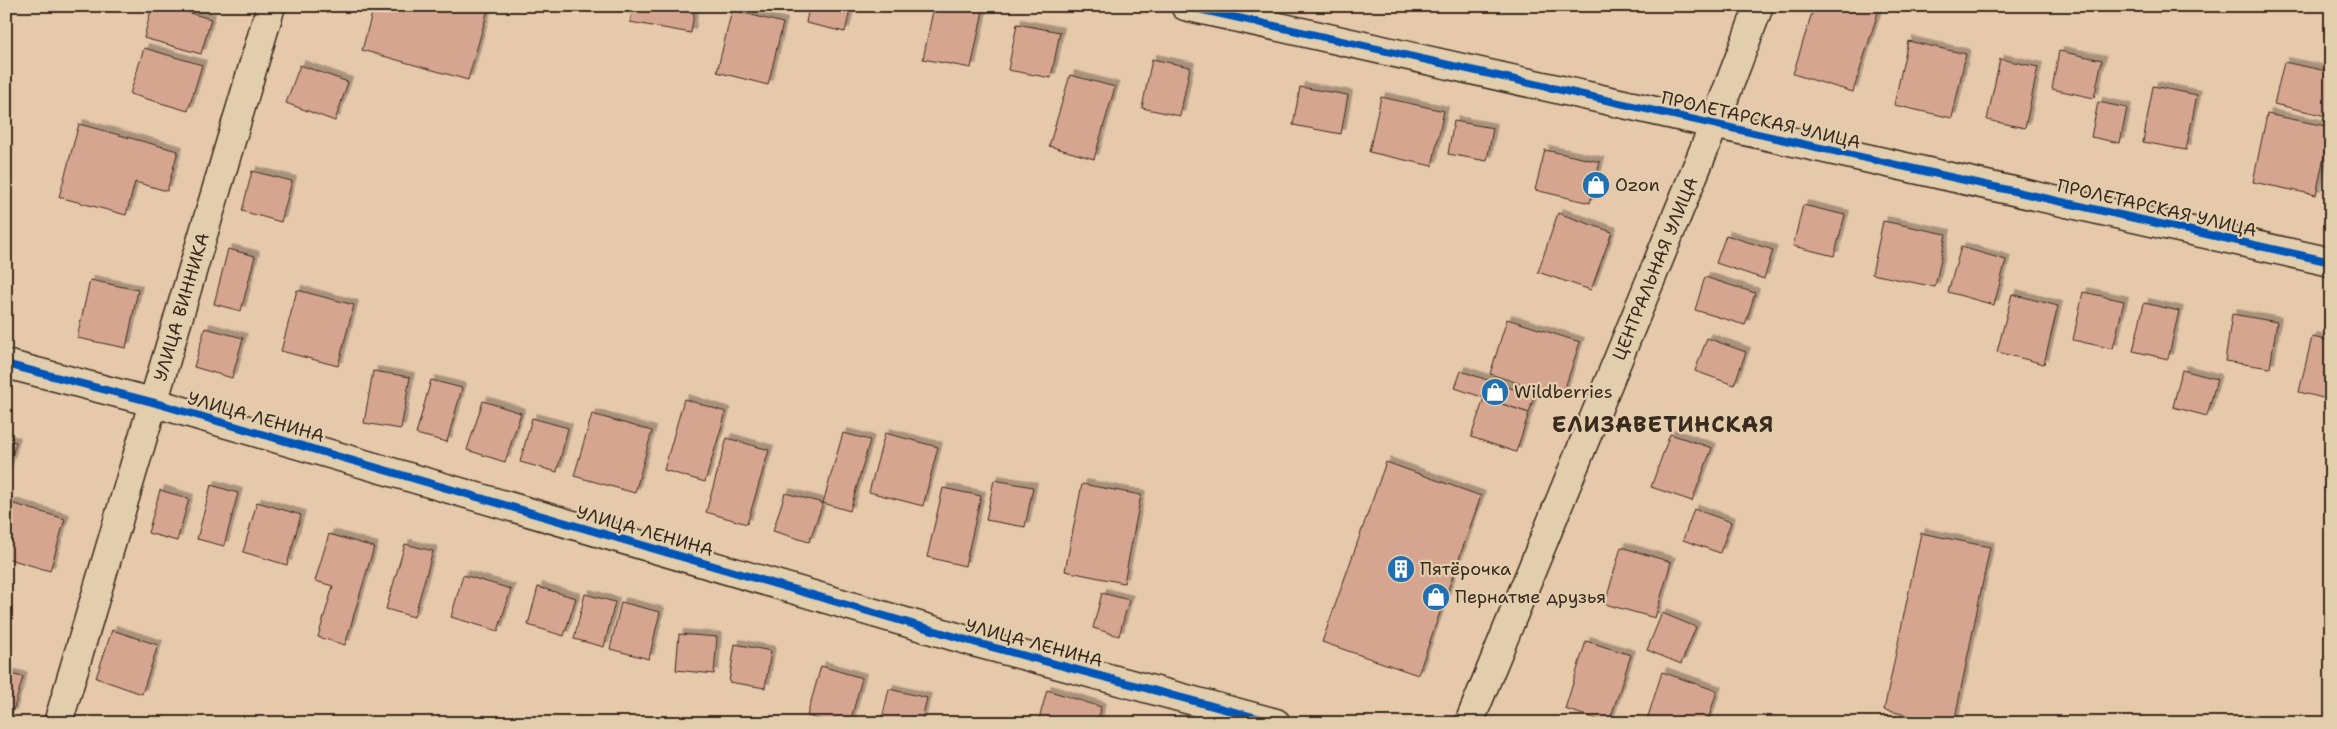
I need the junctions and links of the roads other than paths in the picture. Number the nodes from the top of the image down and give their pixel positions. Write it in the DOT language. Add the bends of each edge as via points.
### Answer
graph roads {
  1 [pos="271,6"];
  2 [pos="1185,6"];
  3 [pos="1759,6"];
  4 [pos="1714,125"];
  5 [pos="2331,262"];
  6 [pos="6,364"];
  7 [pos="152,402"];
  8 [pos="58,723"];
  9 [pos="1276,723"];
  10 [pos="1469,723"];
  1 -- 7 [label="street, УЛИЦА ВИННИКА"];
  2 -- 4 [label="street, ПРОЛЕТАРСКАЯ УЛИЦА"];
  3 -- 4 [label="street, ЦЕНТРАЛЬНАЯ УЛИЦА"];
  4 -- 5 [label="street, ПРОЛЕТАРСКАЯ УЛИЦА"];
  4 -- 10 [label="street, ЦЕНТРАЛЬНАЯ УЛИЦА"];
  6 -- 7 [label="street, УЛИЦА ЛЕНИНА"];
  7 -- 8 [label="street, УЛИЦА ВИННИКА"];
  7 -- 9 [label="street, УЛИЦА ЛЕНИНА" via="977,644"];
}
